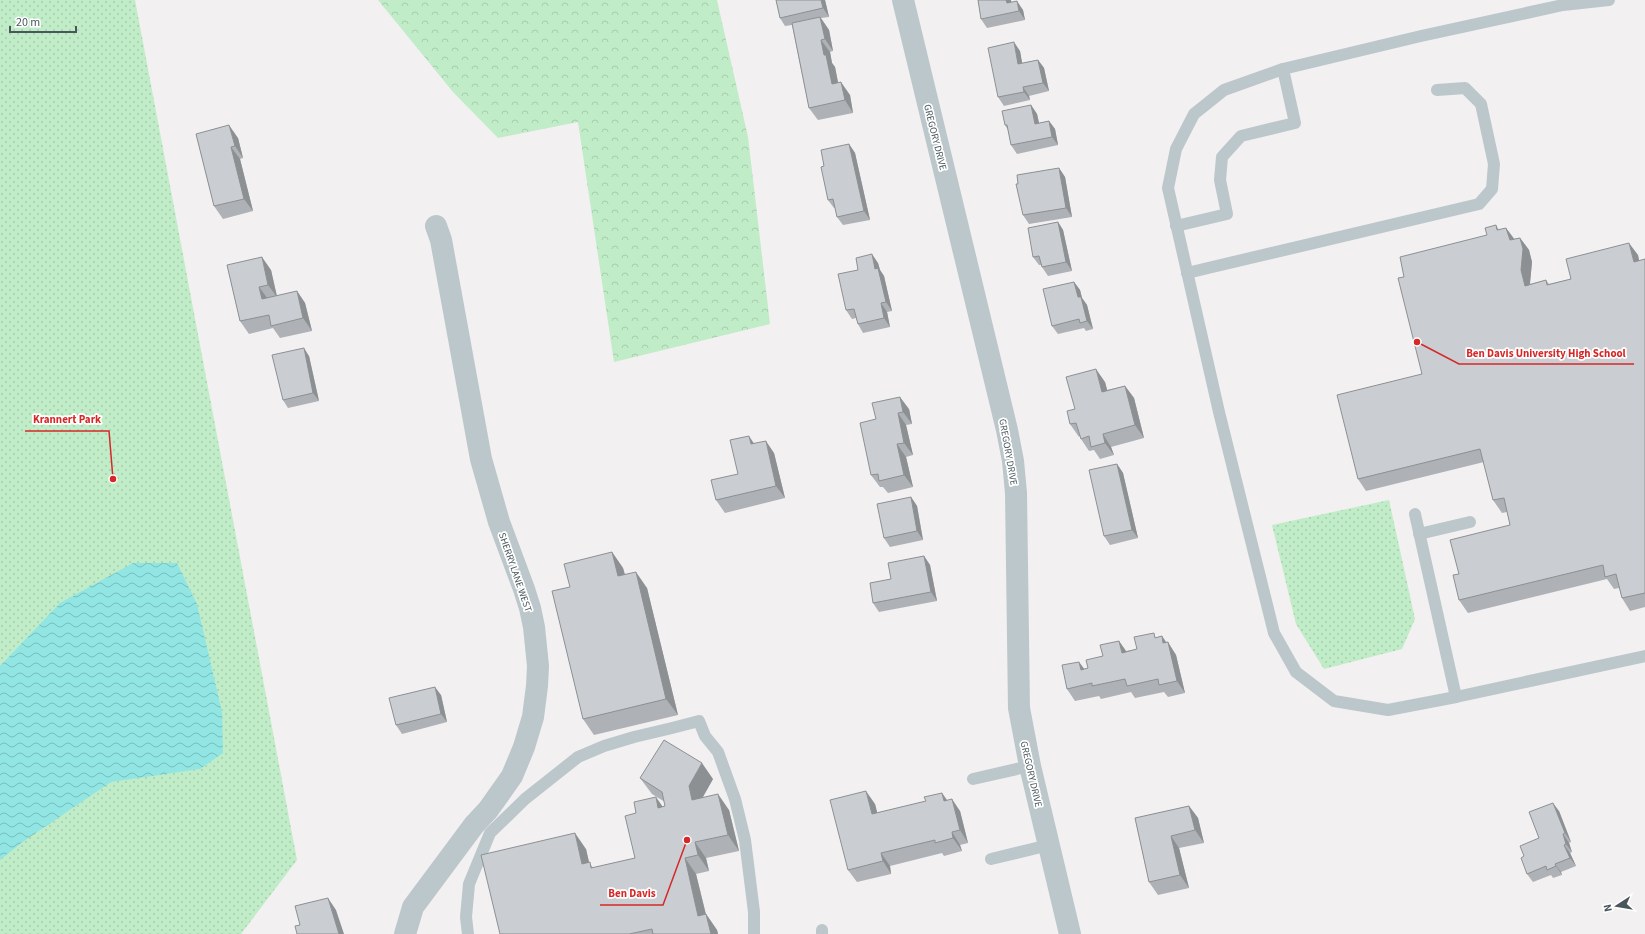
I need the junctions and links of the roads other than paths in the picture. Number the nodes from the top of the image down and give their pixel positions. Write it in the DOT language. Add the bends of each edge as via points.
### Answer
graph roads {
  1 [pos="903,0"];
  2 [pos="1609,0"];
  3 [pos="1284,69"];
  4 [pos="1437,90"];
  5 [pos="436,226"];
  6 [pos="1176,226"];
  7 [pos="1187,273"];
  8 [pos="1415,514"];
  9 [pos="1470,522"];
  10 [pos="1419,534"];
  11 [pos="1645,656"];
  12 [pos="1456,697"];
  13 [pos="1030,766"];
  14 [pos="974,780"];
  15 [pos="1049,845"];
  16 [pos="991,859"];
  17 [pos="405,934"];
  18 [pos="468,934"];
  19 [pos="754,934"];
  20 [pos="1070,934"];
  1 -- 13 [label="street, GREGORY DRIVE" via="1013,461 1016,493 1019,708"];
  2 -- 3 [label="lane" via="1556,7"];
  3 -- 6 [label="lane" via="1224,90 1194,114 1176,149 1168,188"];
  3 -- 6 [label="lane" via="1295,123 1240,136 1222,157 1220,180 1227,214"];
  4 -- 7 [label="lane" via="1465,88 1481,104 1494,164 1492,189 1479,204"];
  5 -- 17 [label="street, SHERRY LANE WEST" via="441,240 481,459 499,522 530,608 538,666 533,717 512,776 413,907"];
  6 -- 7 [label="lane"];
  7 -- 12 [label="lane" via="1274,632 1296,672 1334,701 1388,710"];
  8 -- 10 [label="lane"];
  9 -- 10 [label="lane"];
  10 -- 12 [label="lane"];
  11 -- 12 [label="lane"];
  13 -- 14 [label="lane"];
  13 -- 15 [label="street, GREGORY DRIVE"];
  15 -- 16 [label="lane"];
  15 -- 20 [label="street, GREGORY DRIVE"];
  18 -- 19 [label="lane" via="466,917 469,884 490,833 525,799 578,757 634,737 699,721 705,736 718,752 742,826 754,912"];
}
